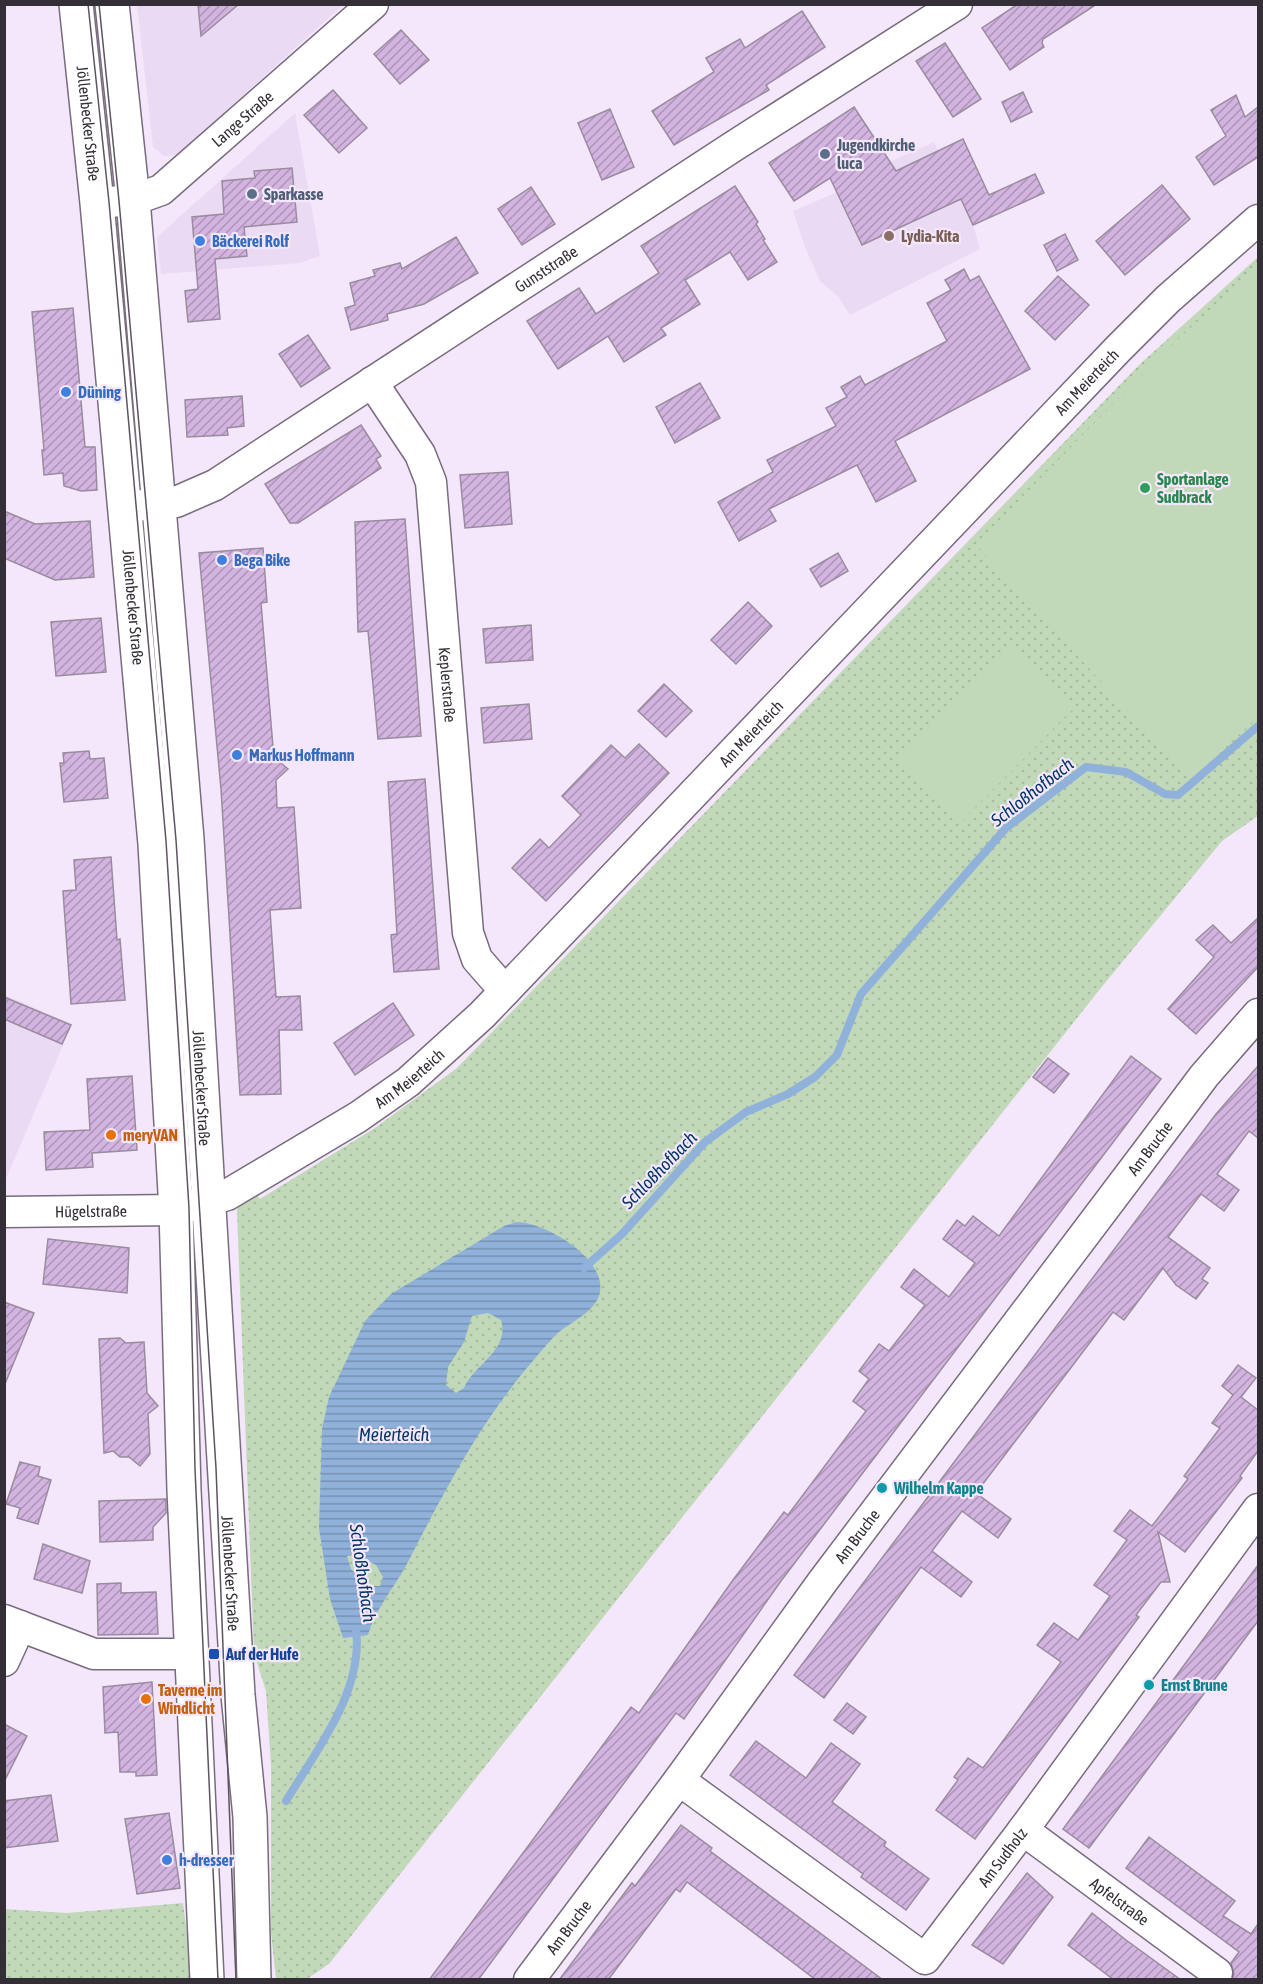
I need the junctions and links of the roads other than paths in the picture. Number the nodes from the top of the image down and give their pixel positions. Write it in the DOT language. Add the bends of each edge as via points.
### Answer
graph roads {
  1 [pos="76,4"];
  2 [pos="112,4"];
  3 [pos="373,4"];
  4 [pos="957,4"];
  5 [pos="133,200"];
  6 [pos="97,203"];
  7 [pos="1258,220"];
  8 [pos="372,382"];
  9 [pos="159,504"];
  10 [pos="125,508"];
  11 [pos="505,991"];
  12 [pos="1258,1014"];
  13 [pos="211,1201"];
  14 [pos="176,1210"];
  15 [pos="4,1212"];
  16 [pos="1258,1509"];
  17 [pos="12,1623"];
  18 [pos="192,1654"];
  19 [pos="4,1661"];
  20 [pos="679,1780"];
  21 [pos="1023,1830"];
  22 [pos="1217,1973"];
  23 [pos="207,1980"];
  24 [pos="254,1980"];
  25 [pos="529,1980"];
  1 -- 6 [label="main road, Jöllenbecker Straße"];
  2 -- 5 [label="main road, Jöllenbecker Straße"];
  3 -- 5 [label="street, Lange Straße" via="173,182 150,196"];
  4 -- 8 [label="street, Gunststraße"];
  5 -- 6 [label="street, Lange Straße"];
  5 -- 9 [label="main road, Jöllenbecker Straße"];
  6 -- 10 [label="main road, Jöllenbecker Straße"];
  7 -- 11 [label="street, Am Meierteich" via="1168,298 1110,357"];
  8 -- 9 [label="street, Gunststraße" via="199,494"];
  8 -- 11 [label="street, Keplerstraße" via="424,461 431,482 468,933 477,959"];
  9 -- 10 [label="street, Gunststraße"];
  9 -- 13 [label="main road, Jöllenbecker Straße"];
  10 -- 14 [label="main road, Jöllenbecker Straße" via="155,844"];
  11 -- 13 [label="street, Am Meierteich" via="408,1082 245,1186"];
  12 -- 20 [label="street, Am Bruche" via="1171,1119 823,1581"];
  13 -- 14 [label="street"];
  13 -- 24 [label="main road, Jöllenbecker Straße" via="238,1695 250,1817"];
  14 -- 15 [label="street, Hügelstraße"];
  14 -- 18 [label="main road, Jöllenbecker Straße"];
  16 -- 21 [label="street, Am Sudholz"];
  17 -- 18 [label="street" via="94,1654"];
  17 -- 19 [label="street"];
  18 -- 23 [label="main road, Jöllenbecker Straße"];
  20 -- 21 [label="street, Am Sudholz" via="925,1959"];
  20 -- 25 [label="street, Am Bruche"];
  21 -- 22 [label="street, Apfelstraße"];
}
